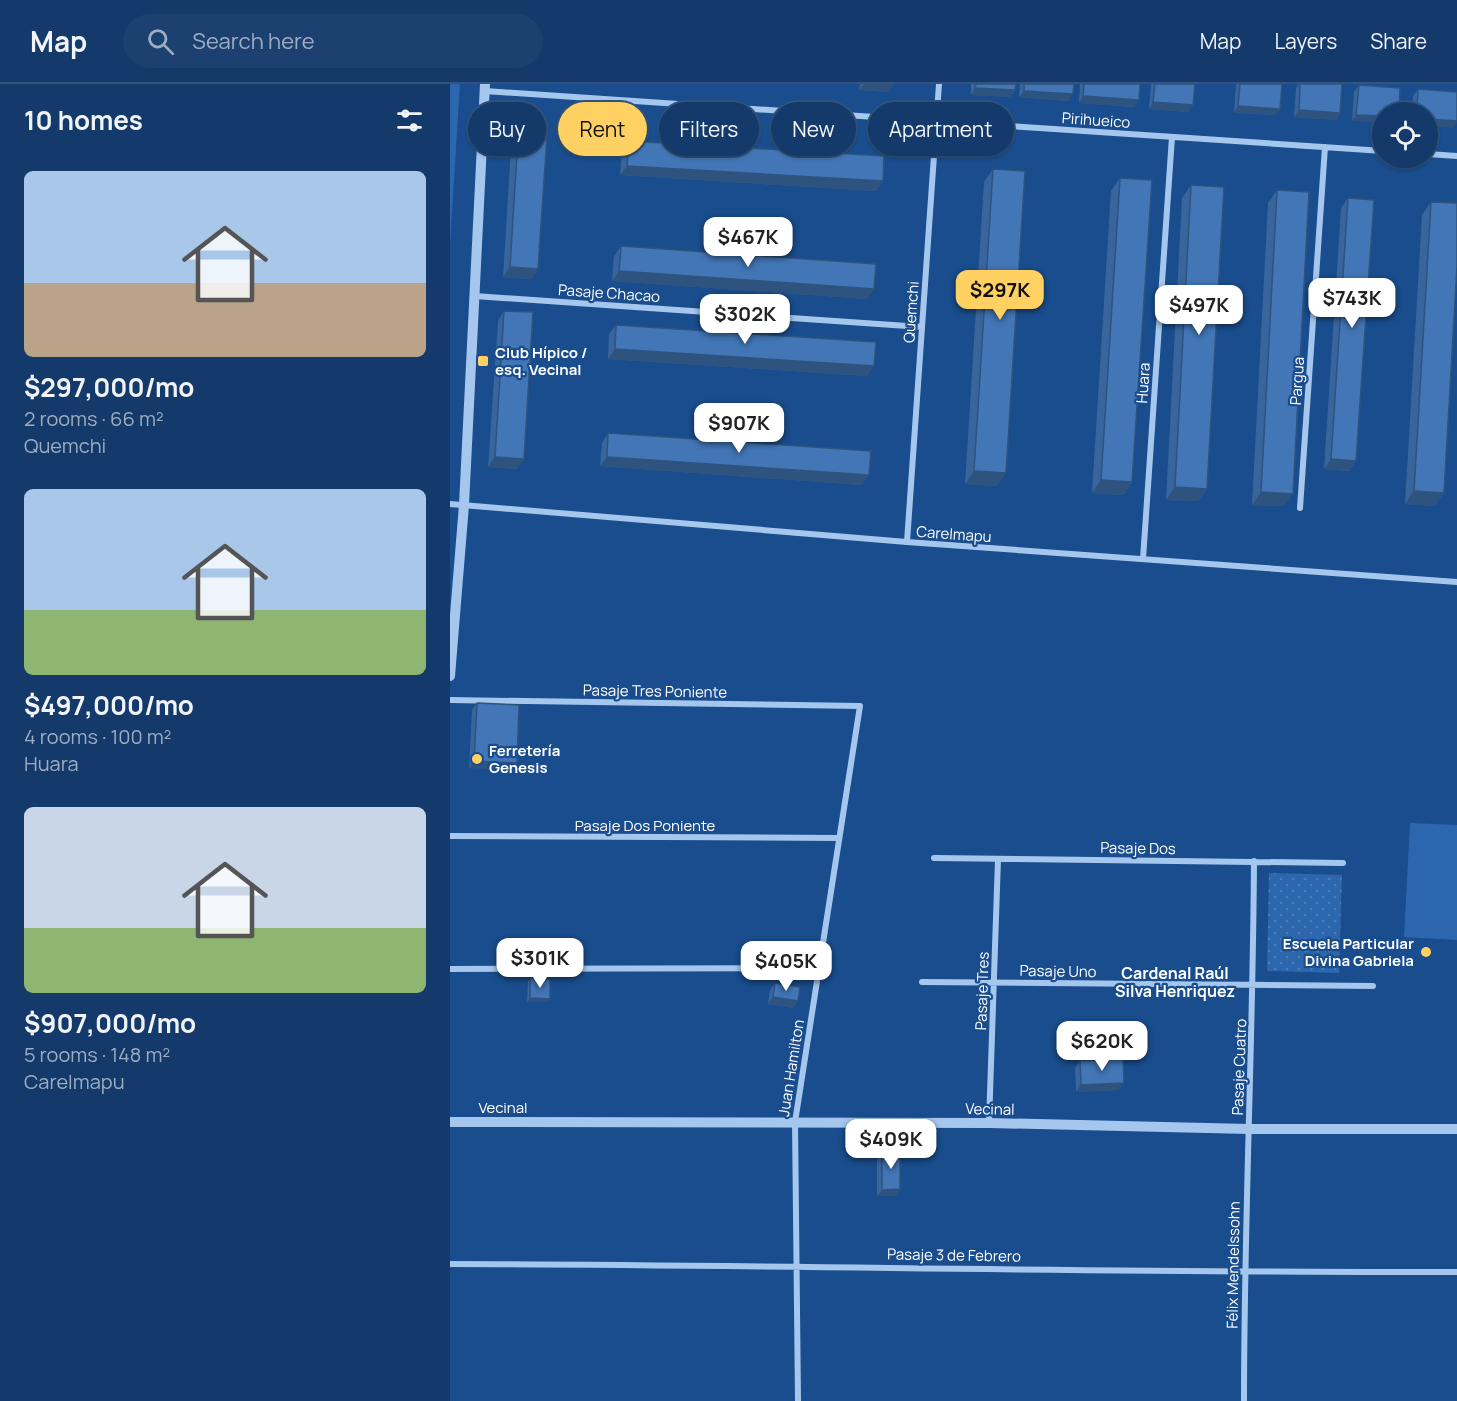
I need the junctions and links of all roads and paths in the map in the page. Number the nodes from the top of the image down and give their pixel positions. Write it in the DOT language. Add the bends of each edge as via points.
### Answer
graph roads {
  1 [pos="939,84"];
  2 [pos="485,88"];
  3 [pos="938,102"];
  4 [pos="868,116"];
  5 [pos="1014,126"];
  6 [pos="1172,137"];
  7 [pos="1325,147"];
  8 [pos="1372,150"];
  9 [pos="1438,155"];
  10 [pos="934,156"];
  11 [pos="1457,156"];
  12 [pos="474,296"];
  13 [pos="922,327"];
  14 [pos="450,504"];
  15 [pos="464,505"];
  16 [pos="1300,508"];
  17 [pos="907,542"];
  18 [pos="1143,560"];
  19 [pos="1457,582"];
  20 [pos="450,676"];
  21 [pos="450,700"];
  22 [pos="860,706"];
  23 [pos="450,836"];
  24 [pos="839,838"];
  25 [pos="934,858"];
  26 [pos="998,859"];
  27 [pos="1254,861"];
  28 [pos="1343,863"];
  29 [pos="819,968"];
  30 [pos="450,969"];
  31 [pos="922,982"];
  32 [pos="994,983"];
  33 [pos="1254,985"];
  34 [pos="1373,986"];
  35 [pos="450,1122"];
  36 [pos="795,1122"];
  37 [pos="989,1123"];
  38 [pos="1249,1129"];
  39 [pos="1457,1129"];
  40 [pos="450,1264"];
  41 [pos="796,1265"];
  42 [pos="1244,1271"];
  43 [pos="1457,1272"];
  44 [pos="798,1401"];
  45 [pos="1244,1401"];
  1 -- 3 [label="street, Quemchi"];
  2 -- 4 [label="street, Pirihueico"];
  2 -- 12 [label="street"];
  5 -- 6 [label="street, Pirihueico"];
  6 -- 7 [label="street, Pirihueico"];
  6 -- 18 [label="street, Huara"];
  7 -- 8 [label="street, Pirihueico"];
  7 -- 16 [label="street, Pargua"];
  9 -- 11 [label="street"];
  10 -- 13 [label="street, Quemchi"];
  12 -- 13 [label="street, Pasaje Chacao"];
  12 -- 15 [label="street"];
  13 -- 17 [label="street, Quemchi"];
  14 -- 15 [label="street, Carelmapu"];
  15 -- 17 [label="street, Carelmapu"];
  15 -- 20 [label="street"];
  17 -- 18 [label="street, Carelmapu"];
  18 -- 19 [label="street, Carelmapu"];
  21 -- 22 [label="street, Pasaje Tres Poniente"];
  22 -- 24 [label="street, Juan Hamilton"];
  23 -- 24 [label="street, Pasaje Dos Poniente"];
  24 -- 29 [label="street, Juan Hamilton"];
  25 -- 26 [label="street, Pasaje Dos"];
  26 -- 27 [label="street, Pasaje Dos"];
  26 -- 32 [label="street, Pasaje Tres"];
  27 -- 28 [label="street, Pasaje Dos"];
  27 -- 33 [label="street, Pasaje Cuatro"];
  29 -- 30 [label="street"];
  29 -- 36 [label="street, Juan Hamilton"];
  31 -- 32 [label="street, Pasaje Uno"];
  32 -- 33 [label="street, Pasaje Uno"];
  32 -- 37 [label="street, Pasaje Tres"];
  33 -- 34 [label="street, Pasaje Uno"];
  33 -- 38 [label="street, Pasaje Cuatro"];
  35 -- 36 [label="street, Vecinal"];
  36 -- 37 [label="street, Vecinal"];
  36 -- 41 [label="street, Juan Hamilton"];
  37 -- 38 [label="street, Vecinal"];
  38 -- 39 [label="street, Vecinal"];
  38 -- 42 [label="street, Félix Mendelssohn"];
  40 -- 41 [label="street, Pasaje 3 de Febrero"];
  41 -- 42 [label="street, Pasaje 3 de Febrero"];
  41 -- 44 [label="street, Juan Hamilton"];
  42 -- 43 [label="street, Pasaje 3 de Febrero"];
  42 -- 45 [label="street, Félix Mendelssohn"];
}
